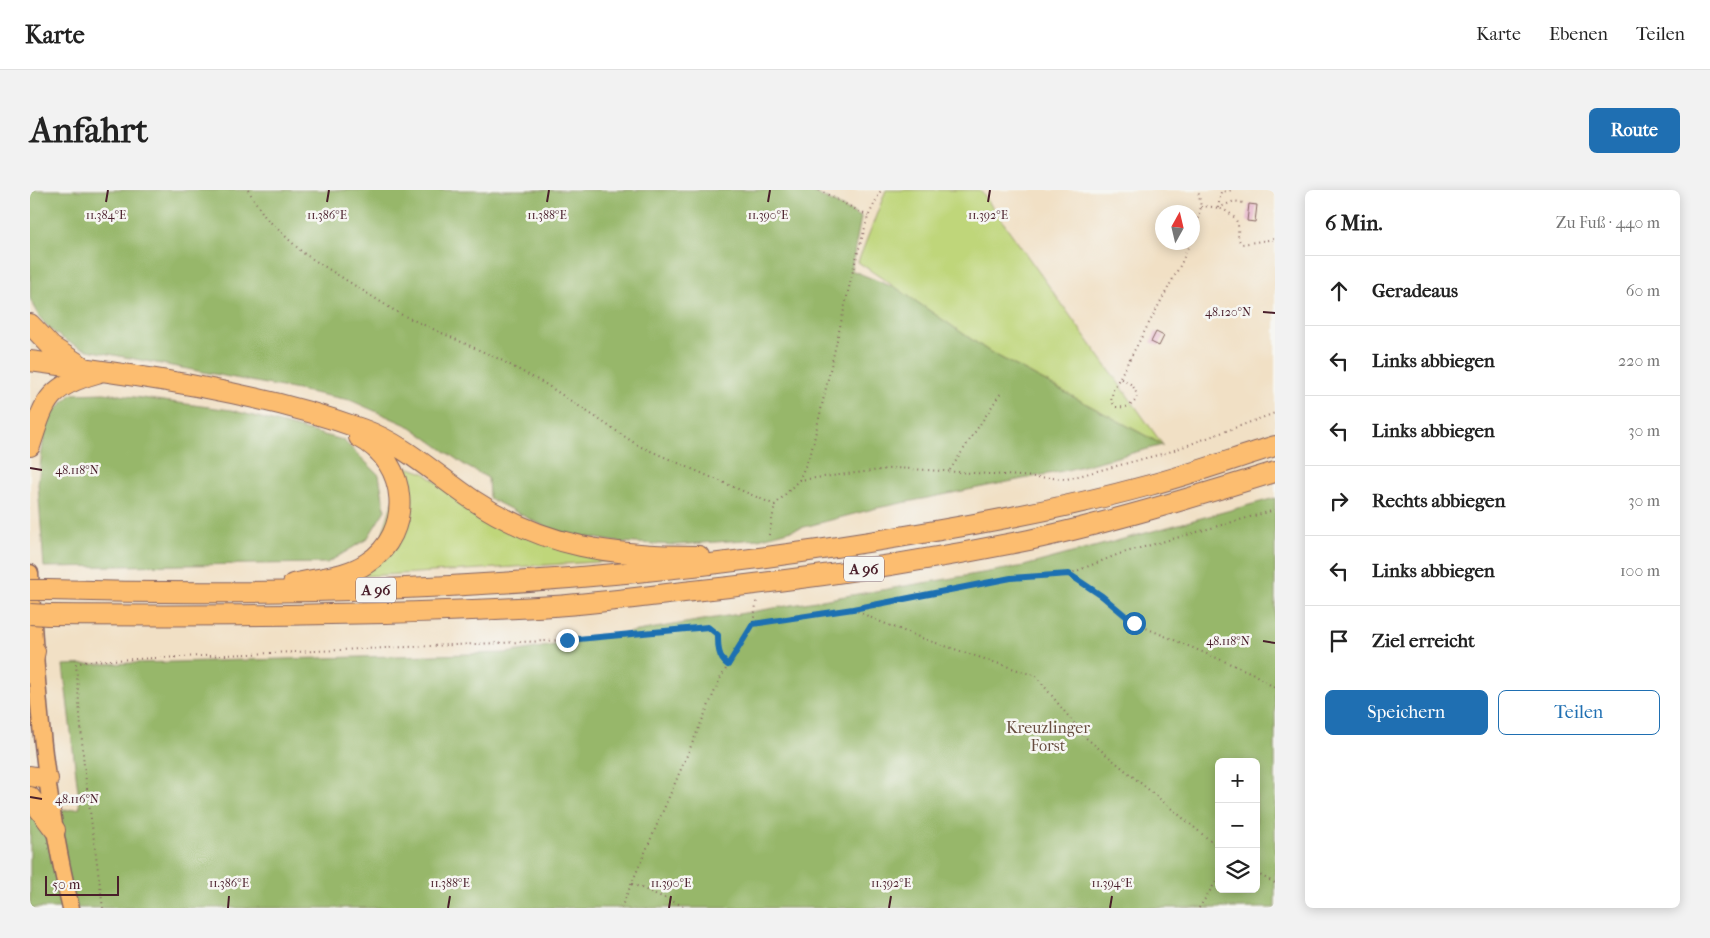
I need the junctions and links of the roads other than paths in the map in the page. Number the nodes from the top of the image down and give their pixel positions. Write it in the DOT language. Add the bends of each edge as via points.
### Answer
graph roads {
  1 [pos="30,324"];
  2 [pos="30,361"];
  3 [pos="95,370"];
  4 [pos="317,416"];
  5 [pos="30,446"];
  6 [pos="1275,446"];
  7 [pos="1275,472"];
  8 [pos="791,555"];
  9 [pos="30,572"];
  10 [pos="39,590"];
  11 [pos="253,593"];
  12 [pos="40,614"];
  13 [pos="34,651"];
  14 [pos="30,673"];
  15 [pos="38,771"];
  16 [pos="30,797"];
  17 [pos="55,830"];
  18 [pos="71,908"];
  1 -- 3 [label="highway" via="52,347"];
  2 -- 3 [label="highway"];
  3 -- 4 [label="highway" via="240,394"];
  3 -- 5 [label="highway" via="52,394 41,411"];
  4 -- 8 [label="highway" via="383,438 496,514 547,538 595,550 634,554"];
  4 -- 11 [label="highway" via="366,440 386,460 400,493 395,530 375,558 350,572"];
  6 -- 8 [label="highway, A 96" via="1151,485 1025,515"];
  7 -- 12 [label="highway, A 96" via="1163,507 1031,539 779,582 557,606 258,616"];
  8 -- 11 [label="highway, A 96" via="558,581"];
  9 -- 13 [label="main road"];
  10 -- 11 [label="highway, A 96"];
  13 -- 14 [label="highway"];
  13 -- 15 [label="main road"];
  15 -- 17 [label="main road"];
  16 -- 17 [label="highway"];
  17 -- 18 [label="main road"];
}
